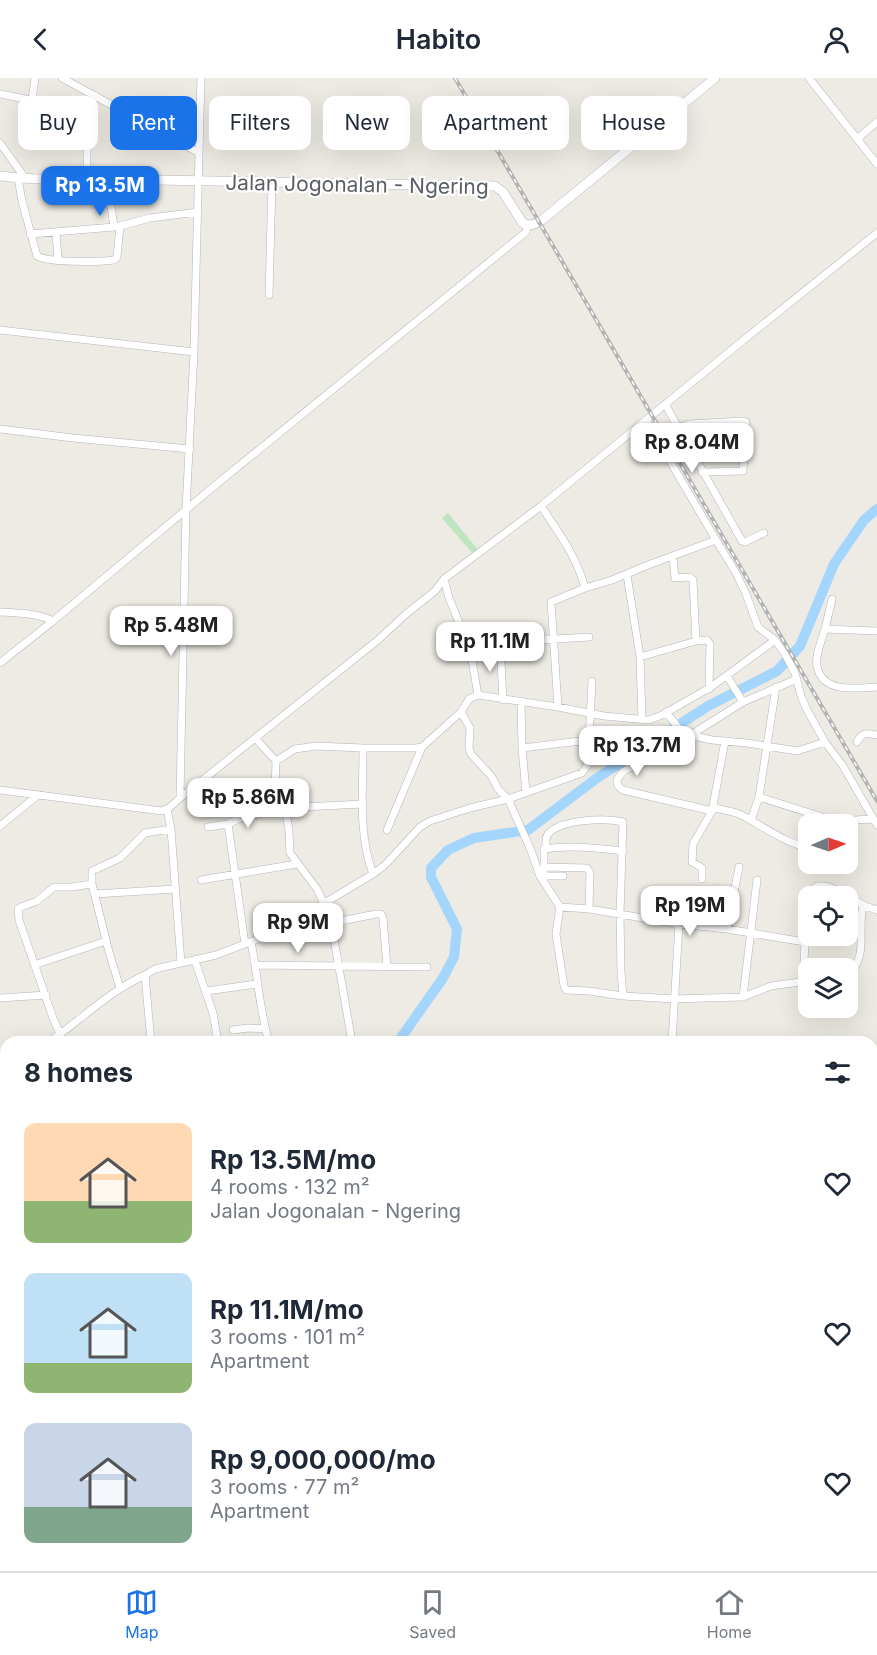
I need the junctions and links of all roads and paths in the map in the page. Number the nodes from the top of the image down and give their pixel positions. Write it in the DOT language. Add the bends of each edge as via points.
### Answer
graph roads {
  1 [pos="34,78"];
  2 [pos="62,78"];
  3 [pos="201,78"];
  4 [pos="715,78"];
  5 [pos="809,78"];
  6 [pos="0,94"];
  7 [pos="94,95"];
  8 [pos="32,96"];
  9 [pos="18,97"];
  10 [pos="877,122"];
  11 [pos="857,140"];
  12 [pos="0,143"];
  13 [pos="87,150"];
  14 [pos="199,153"];
  15 [pos="877,164"];
  16 [pos="0,176"];
  17 [pos="22,178"];
  18 [pos="87,178"];
  19 [pos="107,179"];
  20 [pos="199,181"];
  21 [pos="272,183"];
  22 [pos="198,212"];
  23 [pos="527,225"];
  24 [pos="117,226"];
  25 [pos="56,232"];
  26 [pos="877,233"];
  27 [pos="30,234"];
  28 [pos="58,260"];
  29 [pos="269,295"];
  30 [pos="0,330"];
  31 [pos="194,352"];
  32 [pos="665,404"];
  33 [pos="646,420"];
  34 [pos="677,428"];
  35 [pos="0,429"];
  36 [pos="190,449"];
  37 [pos="702,472"];
  38 [pos="541,506"];
  39 [pos="186,509"];
  40 [pos="764,533"];
  41 [pos="716,540"];
  42 [pos="673,556"];
  43 [pos="627,574"];
  44 [pos="444,579"];
  45 [pos="585,588"];
  46 [pos="832,599"];
  47 [pos="0,612"];
  48 [pos="53,621"];
  49 [pos="825,629"];
  50 [pos="877,631"];
  51 [pos="589,637"];
  52 [pos="554,639"];
  53 [pos="775,640"];
  54 [pos="696,641"];
  55 [pos="500,644"];
  56 [pos="470,649"];
  57 [pos="640,657"];
  58 [pos="0,663"];
  59 [pos="796,676"];
  60 [pos="728,677"];
  61 [pos="592,681"];
  62 [pos="776,687"];
  63 [pos="877,687"];
  64 [pos="709,689"];
  65 [pos="478,695"];
  66 [pos="503,700"];
  67 [pos="521,701"];
  68 [pos="742,701"];
  69 [pos="558,707"];
  70 [pos="461,712"];
  71 [pos="591,713"];
  72 [pos="669,716"];
  73 [pos="642,719"];
  74 [pos="689,735"];
  75 [pos="877,735"];
  76 [pos="255,738"];
  77 [pos="589,740"];
  78 [pos="725,741"];
  79 [pos="825,742"];
  80 [pos="857,742"];
  81 [pos="767,745"];
  82 [pos="422,747"];
  83 [pos="363,748"];
  84 [pos="522,748"];
  85 [pos="276,761"];
  86 [pos="0,790"];
  87 [pos="526,792"];
  88 [pos="38,795"];
  89 [pos="759,796"];
  90 [pos="180,798"];
  91 [pos="510,802"];
  92 [pos="363,804"];
  93 [pos="283,808"];
  94 [pos="167,809"];
  95 [pos="712,811"];
  96 [pos="808,814"];
  97 [pos="751,820"];
  98 [pos="858,822"];
  99 [pos="875,822"];
  100 [pos="228,824"];
  101 [pos="0,826"];
  102 [pos="208,827"];
  103 [pos="171,829"];
  104 [pos="387,830"];
  105 [pos="798,845"];
  106 [pos="546,849"];
  107 [pos="623,851"];
  108 [pos="297,864"];
  109 [pos="739,867"];
  110 [pos="541,872"];
  111 [pos="373,874"];
  112 [pos="234,875"];
  113 [pos="563,876"];
  114 [pos="702,879"];
  115 [pos="201,880"];
  116 [pos="757,880"];
  117 [pos="92,884"];
  118 [pos="175,889"];
  119 [pos="95,894"];
  120 [pos="858,902"];
  121 [pos="325,903"];
  122 [pos="863,905"];
  123 [pos="560,907"];
  124 [pos="589,909"];
  125 [pos="877,910"];
  126 [pos="620,914"];
  127 [pos="331,923"];
  128 [pos="679,924"];
  129 [pos="727,929"];
  130 [pos="751,933"];
  131 [pos="106,941"];
  132 [pos="798,941"];
  133 [pos="248,943"];
  134 [pos="195,961"];
  135 [pos="858,962"];
  136 [pos="181,963"];
  137 [pos="34,965"];
  138 [pos="256,965"];
  139 [pos="339,966"];
  140 [pos="387,967"];
  141 [pos="427,967"];
  142 [pos="145,975"];
  143 [pos="798,982"];
  144 [pos="257,984"];
  145 [pos="120,988"];
  146 [pos="206,992"];
  147 [pos="46,995"];
  148 [pos="623,996"];
  149 [pos="743,997"];
  150 [pos="0,998"];
  151 [pos="675,999"];
  152 [pos="265,1029"];
  153 [pos="233,1030"];
  154 [pos="60,1034"];
  155 [pos="57,1036"];
  156 [pos="150,1036"];
  157 [pos="217,1036"];
  158 [pos="267,1036"];
  159 [pos="351,1036"];
  160 [pos="672,1036"];
  1 -- 8 [label="street"];
  2 -- 7 [label="street"];
  3 -- 14 [label="street"];
  4 -- 23 [label="main road" via="542,220"];
  5 -- 11 [label="street"];
  6 -- 9 [label="street"];
  7 -- 14 [label="street"];
  10 -- 11 [label="street"];
  11 -- 15 [label="street"];
  12 -- 17 [label="street"];
  13 -- 18 [label="street"];
  14 -- 20 [label="street"];
  16 -- 17 [label="main road, Jalan Jogonalan - Ngering"];
  17 -- 18 [label="main road, Jalan Jogonalan - Ngering"];
  17 -- 27 [label="street"];
  18 -- 19 [label="main road, Jalan Jogonalan - Ngering"];
  19 -- 20 [label="main road, Jalan Jogonalan - Ngering"];
  19 -- 24 [label="street"];
  20 -- 21 [label="main road, Jalan Jogonalan - Ngering"];
  20 -- 22 [label="street"];
  21 -- 23 [label="main road, Jalan Jogonalan - Ngering" via="495,186"];
  21 -- 29 [label="street"];
  22 -- 24 [label="street"];
  22 -- 31 [label="street"];
  23 -- 39 [label="street" via="526,232"];
  24 -- 25 [label="street"];
  24 -- 28 [label="street" via="114,260"];
  25 -- 27 [label="street"];
  25 -- 28 [label="street"];
  26 -- 32 [label="street"];
  27 -- 28 [label="street" via="38,257"];
  30 -- 31 [label="street"];
  31 -- 36 [label="street"];
  32 -- 33 [label="street"];
  32 -- 34 [label="street"];
  33 -- 38 [label="street"];
  33 -- 41 [label="street"];
  34 -- 37 [label="street"];
  34 -- 37 [label="street" via="746,422 743,471"];
  35 -- 36 [label="street"];
  36 -- 39 [label="street"];
  37 -- 40 [label="street" via="742,541"];
  38 -- 44 [label="street"];
  38 -- 45 [label="street" via="570,549"];
  39 -- 48 [label="street"];
  39 -- 90 [label="street"];
  41 -- 42 [label="street"];
  41 -- 53 [label="street" via="736,573 758,627"];
  42 -- 43 [label="street"];
  42 -- 54 [label="street" via="675,578 693,580"];
  43 -- 45 [label="street"];
  43 -- 57 [label="street"];
  44 -- 56 [label="street"];
  44 -- 76 [label="street" via="378,640"];
  45 -- 52 [label="street" via="551,602"];
  46 -- 49 [label="street"];
  47 -- 48 [label="street"];
  48 -- 58 [label="street"];
  49 -- 50 [label="street"];
  49 -- 63 [label="street" via="817,658 825,681 843,688"];
  51 -- 52 [label="street"];
  52 -- 55 [label="street"];
  52 -- 69 [label="street"];
  53 -- 59 [label="street"];
  53 -- 60 [label="street"];
  54 -- 57 [label="street"];
  54 -- 64 [label="street" via="707,640 710,644"];
  55 -- 56 [label="street"];
  55 -- 66 [label="street"];
  56 -- 65 [label="street"];
  57 -- 73 [label="street"];
  59 -- 62 [label="street"];
  59 -- 79 [label="street" via="801,696"];
  60 -- 64 [label="street"];
  60 -- 68 [label="street"];
  61 -- 71 [label="street"];
  62 -- 68 [label="street"];
  62 -- 81 [label="street"];
  64 -- 72 [label="street"];
  65 -- 66 [label="street"];
  65 -- 70 [label="street" via="469,699"];
  66 -- 67 [label="street"];
  67 -- 69 [label="street"];
  67 -- 84 [label="street"];
  68 -- 74 [label="street"];
  69 -- 71 [label="street"];
  70 -- 82 [label="street"];
  70 -- 91 [label="street" via="470,728 471,754"];
  71 -- 73 [label="street"];
  71 -- 77 [label="street"];
  72 -- 73 [label="street"];
  72 -- 74 [label="street"];
  74 -- 78 [label="street"];
  74 -- 95 [label="street" via="624,771 616,782 623,790"];
  75 -- 80 [label="street" via="865,733"];
  76 -- 85 [label="street"];
  76 -- 90 [label="street"];
  77 -- 84 [label="street"];
  77 -- 87 [label="street" via="587,766 582,772"];
  78 -- 81 [label="street"];
  78 -- 95 [label="street"];
  79 -- 81 [label="street" via="797,751"];
  79 -- 99 [label="street"];
  81 -- 89 [label="street"];
  82 -- 83 [label="street"];
  82 -- 104 [label="street"];
  83 -- 85 [label="street" via="298,748"];
  83 -- 92 [label="street"];
  84 -- 87 [label="street"];
  85 -- 93 [label="street" via="275,785"];
  86 -- 88 [label="street"];
  87 -- 91 [label="street"];
  88 -- 94 [label="street"];
  88 -- 101 [label="street"];
  89 -- 96 [label="street"];
  89 -- 97 [label="street"];
  90 -- 94 [label="street"];
  91 -- 110 [label="street"];
  91 -- 111 [label="street" via="470,808 430,821"];
  92 -- 93 [label="street"];
  92 -- 111 [label="street" via="365,845"];
  93 -- 100 [label="street"];
  93 -- 108 [label="street" via="290,853"];
  94 -- 103 [label="street"];
  95 -- 97 [label="street" via="715,808 737,813"];
  95 -- 114 [label="street" via="693,844 692,862 702,868"];
  97 -- 105 [label="street"];
  98 -- 99 [label="street"];
  100 -- 102 [label="street"];
  100 -- 112 [label="street"];
  103 -- 117 [label="street" via="142,835 120,858 93,870"];
  103 -- 118 [label="street"];
  106 -- 107 [label="street"];
  106 -- 107 [label="street" via="545,839 558,827 600,819 623,822"];
  106 -- 110 [label="street"];
  107 -- 126 [label="street"];
  108 -- 112 [label="street"];
  108 -- 121 [label="street"];
  109 -- 129 [label="street"];
  110 -- 113 [label="street"];
  110 -- 123 [label="street"];
  110 -- 124 [label="street" via="587,868"];
  111 -- 121 [label="street"];
  112 -- 115 [label="street"];
  112 -- 133 [label="street"];
  116 -- 130 [label="street"];
  117 -- 119 [label="street"];
  117 -- 137 [label="street" via="54,886 37,901 19,908 19,920"];
  118 -- 119 [label="street"];
  118 -- 136 [label="street"];
  119 -- 131 [label="street"];
  120 -- 122 [label="street"];
  121 -- 127 [label="street"];
  121 -- 133 [label="street" via="276,932"];
  122 -- 125 [label="street"];
  122 -- 135 [label="street"];
  123 -- 124 [label="street"];
  123 -- 148 [label="street" via="556,934 565,988"];
  124 -- 126 [label="street"];
  126 -- 128 [label="street"];
  126 -- 148 [label="street"];
  127 -- 139 [label="street"];
  127 -- 140 [label="street" via="381,914"];
  128 -- 129 [label="street"];
  128 -- 151 [label="street"];
  129 -- 130 [label="street"];
  130 -- 132 [label="street"];
  130 -- 149 [label="street"];
  131 -- 137 [label="street"];
  131 -- 145 [label="street"];
  133 -- 134 [label="street"];
  133 -- 138 [label="street"];
  134 -- 136 [label="street"];
  134 -- 146 [label="street"];
  136 -- 142 [label="street"];
  137 -- 147 [label="street"];
  138 -- 139 [label="street"];
  138 -- 144 [label="street"];
  139 -- 140 [label="street"];
  139 -- 159 [label="street"];
  140 -- 141 [label="street"];
  142 -- 145 [label="street"];
  142 -- 156 [label="street"];
  143 -- 149 [label="street" via="771,986"];
  144 -- 146 [label="street"];
  144 -- 152 [label="street"];
  145 -- 154 [label="street"];
  146 -- 157 [label="street"];
  147 -- 150 [label="street"];
  147 -- 154 [label="street"];
  148 -- 151 [label="street"];
  149 -- 151 [label="street"];
  151 -- 160 [label="street"];
  152 -- 153 [label="street"];
  152 -- 158 [label="street"];
  154 -- 155 [label="street"];
}
